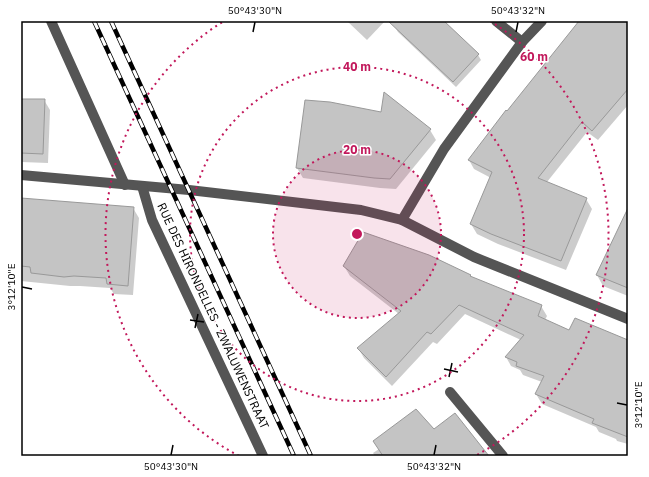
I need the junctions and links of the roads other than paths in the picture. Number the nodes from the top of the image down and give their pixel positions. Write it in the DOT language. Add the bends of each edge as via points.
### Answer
graph roads {
  1 [pos="51,21"];
  2 [pos="496,21"];
  3 [pos="542,21"];
  4 [pos="522,42"];
  5 [pos="21,176"];
  6 [pos="125,184"];
  7 [pos="142,186"];
  8 [pos="402,220"];
  9 [pos="628,319"];
  10 [pos="450,392"];
  11 [pos="263,456"];
  12 [pos="504,456"];
  1 -- 6 [label="street"];
  2 -- 4 [label="street"];
  3 -- 4 [label="street"];
  4 -- 8 [label="street" via="444,149"];
  5 -- 6 [label="street"];
  6 -- 7 [label="street"];
  7 -- 8 [label="street" via="361,210"];
  7 -- 11 [label="street, RUE DES HIRONDELLES - ZWALUWENSTRAAT" via="152,220"];
  8 -- 9 [label="street" via="474,258"];
  10 -- 12 [label="street"];
}
